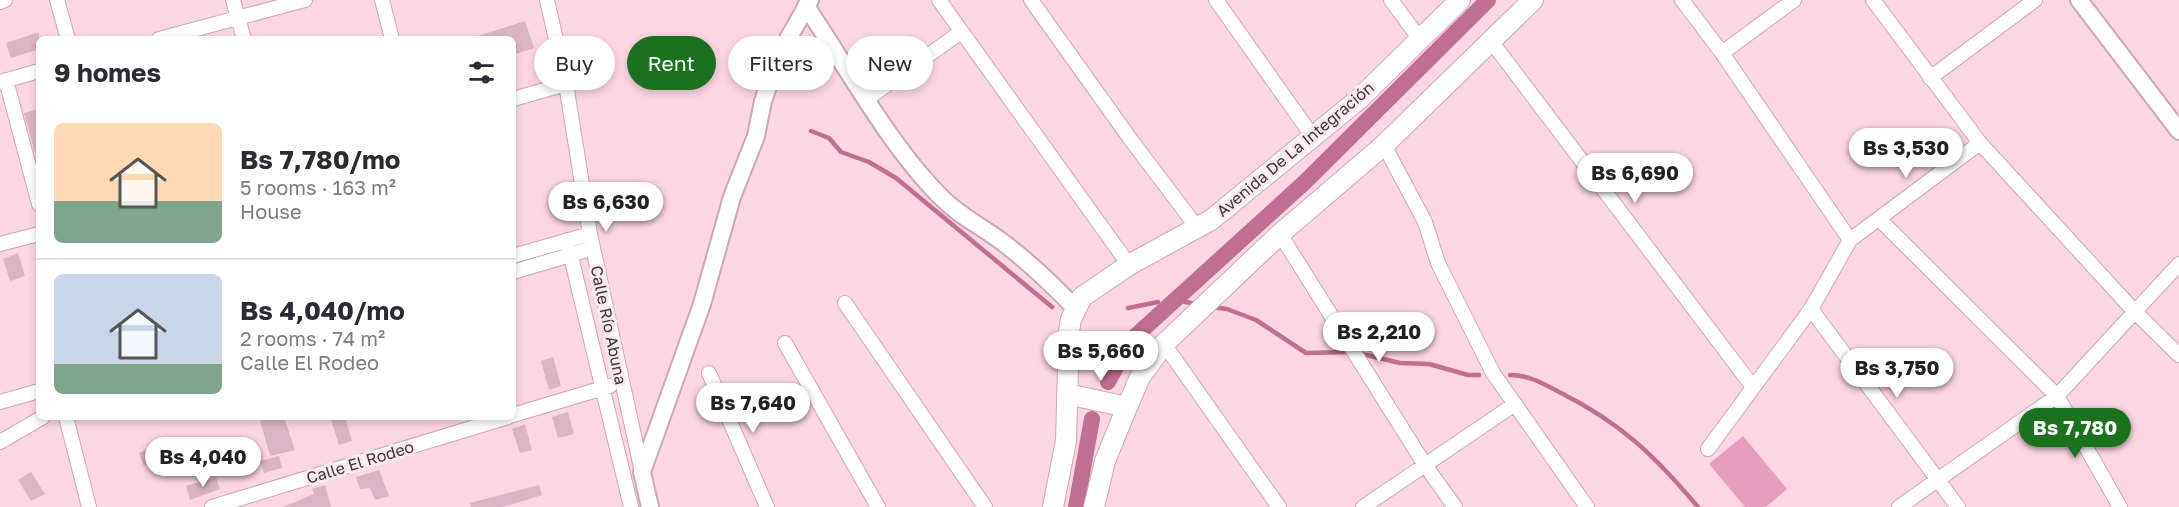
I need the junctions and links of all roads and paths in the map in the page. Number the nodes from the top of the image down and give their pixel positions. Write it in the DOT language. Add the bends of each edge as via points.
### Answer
graph roads {
  1 [pos="5,0"];
  2 [pos="57,0"];
  3 [pos="233,0"];
  4 [pos="305,0"];
  5 [pos="382,0"];
  6 [pos="547,0"];
  7 [pos="939,0"];
  8 [pos="1031,0"];
  9 [pos="1216,0"];
  10 [pos="1391,0"];
  11 [pos="1460,0"];
  12 [pos="1533,0"];
  13 [pos="1682,0"];
  14 [pos="1794,0"];
  15 [pos="1874,0"];
  16 [pos="2035,0"];
  17 [pos="2079,0"];
  18 [pos="0,2"];
  19 [pos="808,3"];
  20 [pos="238,18"];
  21 [pos="961,32"];
  22 [pos="67,36"];
  23 [pos="170,36"];
  24 [pos="243,36"];
  25 [pos="391,36"];
  26 [pos="555,36"];
  27 [pos="1419,38"];
  28 [pos="1491,41"];
  29 [pos="1722,53"];
  30 [pos="36,72"];
  31 [pos="1930,78"];
  32 [pos="3,81"];
  33 [pos="545,90"];
  34 [pos="567,90"];
  35 [pos="516,98"];
  36 [pos="867,99"];
  37 [pos="2179,131"];
  38 [pos="1313,137"];
  39 [pos="1980,143"];
  40 [pos="1384,145"];
  41 [pos="36,194"];
  42 [pos="1879,219"];
  43 [pos="1196,226"];
  44 [pos="590,234"];
  45 [pos="1280,234"];
  46 [pos="36,235"];
  47 [pos="567,240"];
  48 [pos="1850,240"];
  49 [pos="0,244"];
  50 [pos="593,248"];
  51 [pos="516,255"];
  52 [pos="571,255"];
  53 [pos="2179,264"];
  54 [pos="1129,265"];
  55 [pos="516,271"];
  56 [pos="845,303"];
  57 [pos="1076,309"];
  58 [pos="1811,309"];
  59 [pos="2136,313"];
  60 [pos="785,343"];
  61 [pos="1164,344"];
  62 [pos="2179,355"];
  63 [pos="709,373"];
  64 [pos="621,382"];
  65 [pos="1754,387"];
  66 [pos="603,388"];
  67 [pos="36,392"];
  68 [pos="1067,394"];
  69 [pos="2057,396"];
  70 [pos="0,402"];
  71 [pos="1515,404"];
  72 [pos="1127,407"];
  73 [pos="516,415"];
  74 [pos="38,420"];
  75 [pos="67,420"];
  76 [pos="498,420"];
  77 [pos="0,442"];
  78 [pos="1708,449"];
  79 [pos="1425,465"];
  80 [pos="642,472"];
  81 [pos="1937,480"];
  82 [pos="89,507"];
  83 [pos="212,507"];
  84 [pos="631,507"];
  85 [pos="650,507"];
  86 [pos="767,507"];
  87 [pos="878,507"];
  88 [pos="984,507"];
  89 [pos="1053,507"];
  90 [pos="1094,507"];
  91 [pos="1279,507"];
  92 [pos="1363,507"];
  93 [pos="1455,507"];
  94 [pos="1587,507"];
  95 [pos="1899,507"];
  96 [pos="1958,507"];
  97 [pos="2120,507"];
  1 -- 18 [label="street"];
  2 -- 22 [label="street"];
  3 -- 20 [label="street"];
  4 -- 20 [label="street"];
  5 -- 25 [label="street"];
  6 -- 26 [label="street, Calle Río Abuna"];
  7 -- 21 [label="street"];
  8 -- 43 [label="street"];
  9 -- 38 [label="street"];
  10 -- 27 [label="street"];
  11 -- 27 [label="main road, Avenida De La Integración"];
  12 -- 28 [label="main road"];
  13 -- 29 [label="street"];
  14 -- 29 [label="street"];
  15 -- 31 [label="street"];
  16 -- 31 [label="street"];
  17 -- 37 [label="street"];
  19 -- 36 [label="street"];
  19 -- 80 [label="street" via="780,53 763,101 756,136 732,197 702,304"];
  20 -- 23 [label="street"];
  20 -- 24 [label="street"];
  21 -- 36 [label="street"];
  21 -- 54 [label="street"];
  27 -- 38 [label="main road, Avenida De La Integración" via="1359,99"];
  28 -- 40 [label="main road"];
  28 -- 65 [label="street"];
  29 -- 48 [label="street"];
  30 -- 32 [label="street"];
  31 -- 39 [label="street"];
  32 -- 41 [label="street"];
  33 -- 35 [label="street"];
  34 -- 44 [label="street, Calle Río Abuna"];
  36 -- 57 [label="street" via="916,170 940,197 995,237"];
  38 -- 43 [label="main road, Avenida De La Integración" via="1211,220"];
  39 -- 42 [label="street"];
  39 -- 59 [label="street"];
  40 -- 45 [label="main road"];
  40 -- 71 [label="street" via="1425,222 1438,263 1470,330"];
  42 -- 48 [label="street"];
  42 -- 69 [label="street"];
  43 -- 54 [label="main road, Avenida De La Integración"];
  44 -- 47 [label="street"];
  44 -- 50 [label="street, Calle Río Abuna"];
  45 -- 61 [label="main road"];
  45 -- 79 [label="street"];
  46 -- 49 [label="street"];
  47 -- 51 [label="street"];
  47 -- 52 [label="street"];
  48 -- 58 [label="street"];
  50 -- 52 [label="street"];
  50 -- 64 [label="street, Calle Río Abuna"];
  52 -- 55 [label="street"];
  52 -- 66 [label="street"];
  53 -- 59 [label="street"];
  54 -- 57 [label="main road, Avenida De La Integración" via="1082,297"];
  56 -- 88 [label="street"];
  57 -- 68 [label="main road, Avenida De La Integración" via="1069,332"];
  58 -- 65 [label="street"];
  58 -- 81 [label="street"];
  59 -- 62 [label="street"];
  59 -- 69 [label="street"];
  60 -- 87 [label="street"];
  61 -- 72 [label="main road" via="1140,377"];
  61 -- 91 [label="street"];
  63 -- 86 [label="street"];
  64 -- 66 [label="street"];
  64 -- 80 [label="street, Calle Río Abuna"];
  65 -- 78 [label="street"];
  66 -- 73 [label="street"];
  66 -- 84 [label="street"];
  67 -- 70 [label="street"];
  68 -- 72 [label="main road"];
  68 -- 89 [label="main road, Avenida De La Integración" via="1066,441"];
  69 -- 81 [label="street"];
  69 -- 97 [label="street"];
  71 -- 79 [label="street"];
  71 -- 94 [label="street"];
  72 -- 90 [label="main road" via="1105,461"];
  74 -- 77 [label="street"];
  75 -- 82 [label="street"];
  76 -- 83 [label="street, Calle El Rodeo"];
  79 -- 92 [label="street"];
  79 -- 93 [label="street"];
  80 -- 85 [label="street, Calle Río Abuna"];
  81 -- 95 [label="street"];
  81 -- 96 [label="street"];
}
